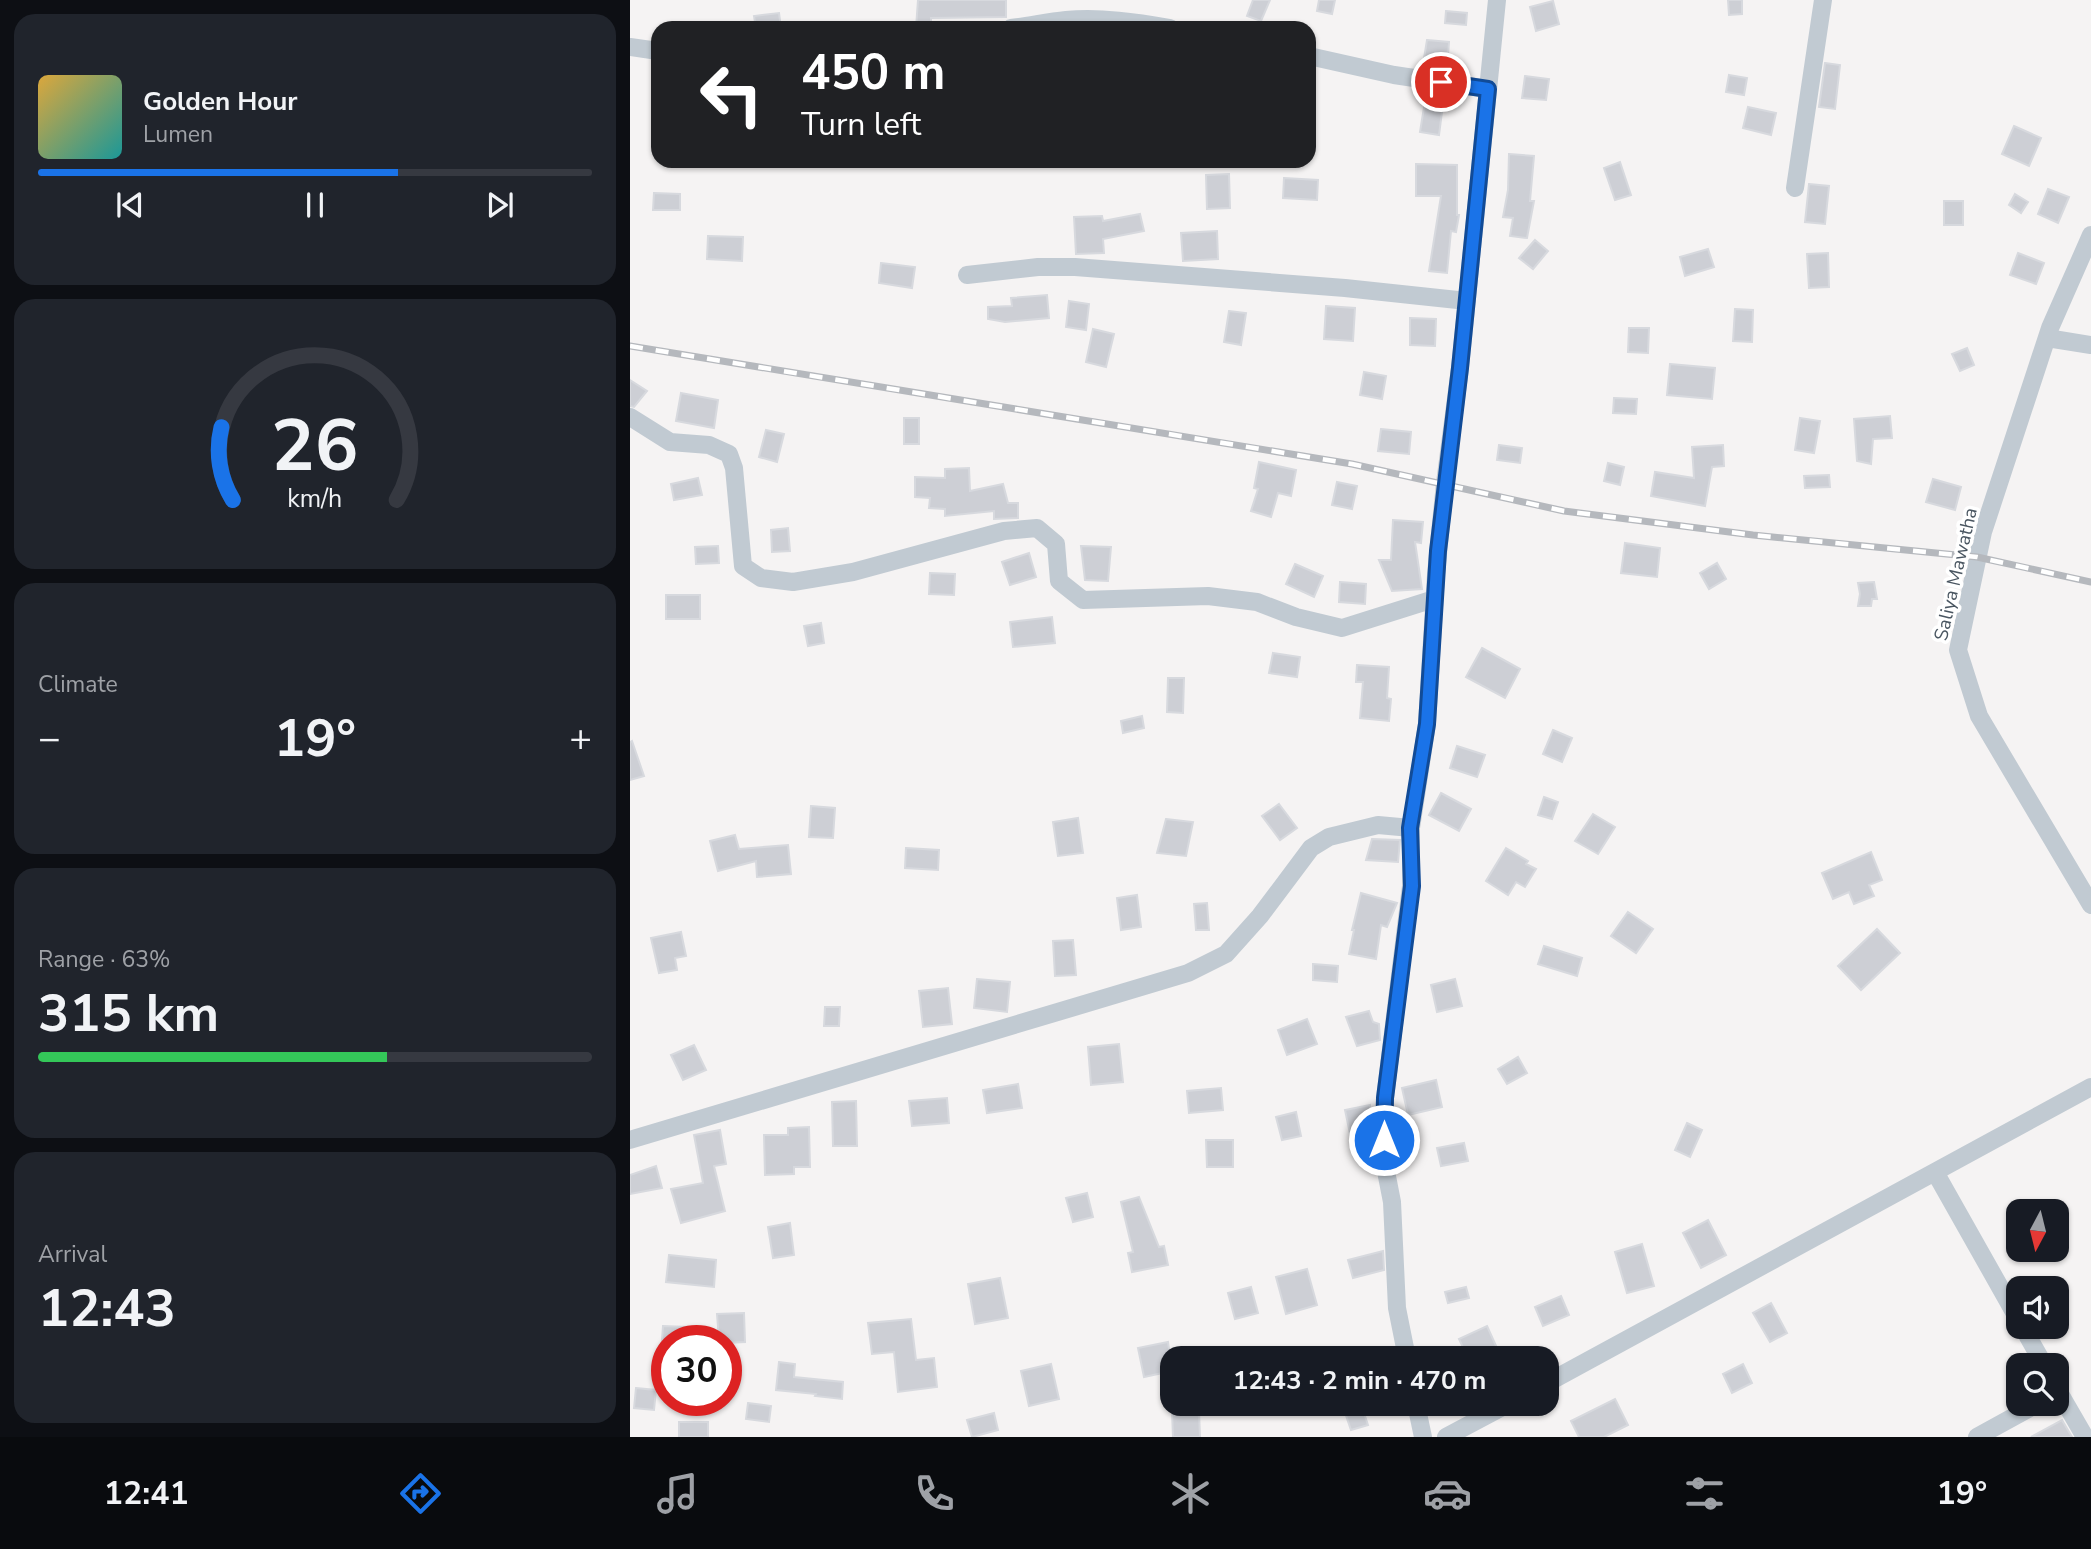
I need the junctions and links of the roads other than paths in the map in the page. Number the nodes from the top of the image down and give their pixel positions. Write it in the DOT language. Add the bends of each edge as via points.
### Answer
graph roads {
  1 [pos="1497,0"];
  2 [pos="1823,0"];
  3 [pos="1060,21"];
  4 [pos="1133,21"];
  5 [pos="630,47"];
  6 [pos="651,50"];
  7 [pos="1316,58"];
  8 [pos="1488,89"];
  9 [pos="1795,188"];
  10 [pos="2091,235"];
  11 [pos="967,275"];
  12 [pos="1467,301"];
  13 [pos="2047,338"];
  14 [pos="2091,345"];
  15 [pos="630,417"];
  16 [pos="1434,599"];
  17 [pos="1410,828"];
  18 [pos="2091,905"];
  19 [pos="2091,1087"];
  20 [pos="630,1140"];
  21 [pos="1934,1172"];
  22 [pos="2006,1298"];
  23 [pos="1405,1346"];
  24 [pos="1559,1375"];
  25 [pos="2069,1410"];
  26 [pos="1419,1416"];
  27 [pos="1485,1416"];
  28 [pos="2015,1416"];
  29 [pos="1423,1437"];
  30 [pos="1446,1437"];
  31 [pos="1977,1437"];
  32 [pos="2085,1437"];
  1 -- 8 [label="street"];
  2 -- 9 [label="street"];
  3 -- 4 [label="street"];
  5 -- 6 [label="street"];
  7 -- 8 [label="street"];
  8 -- 12 [label="street"];
  10 -- 13 [label="street, Saliya Mawatha"];
  11 -- 12 [label="street" via="1074,267"];
  12 -- 16 [label="street"];
  13 -- 14 [label="street"];
  13 -- 18 [label="street, Saliya Mawatha" via="1983,532 1958,650 1979,716"];
  15 -- 16 [label="street" via="670,442 709,445 729,454 743,566 761,578 793,582 853,572 1004,531 1037,528 1056,544 1059,581 1083,600 1208,596 1257,602 1342,628"];
  16 -- 17 [label="street" via="1427,724"];
  17 -- 20 [label="street" via="1378,825 1329,836 1311,848 1226,954 1188,973"];
  17 -- 23 [label="street" via="1412,886 1385,1098 1384,1148 1392,1202 1397,1308"];
  19 -- 21 [label="street"];
  21 -- 22 [label="street"];
  21 -- 24 [label="street"];
  25 -- 32 [label="street"];
  26 -- 29 [label="street"];
  27 -- 30 [label="street"];
  28 -- 31 [label="street"];
}
